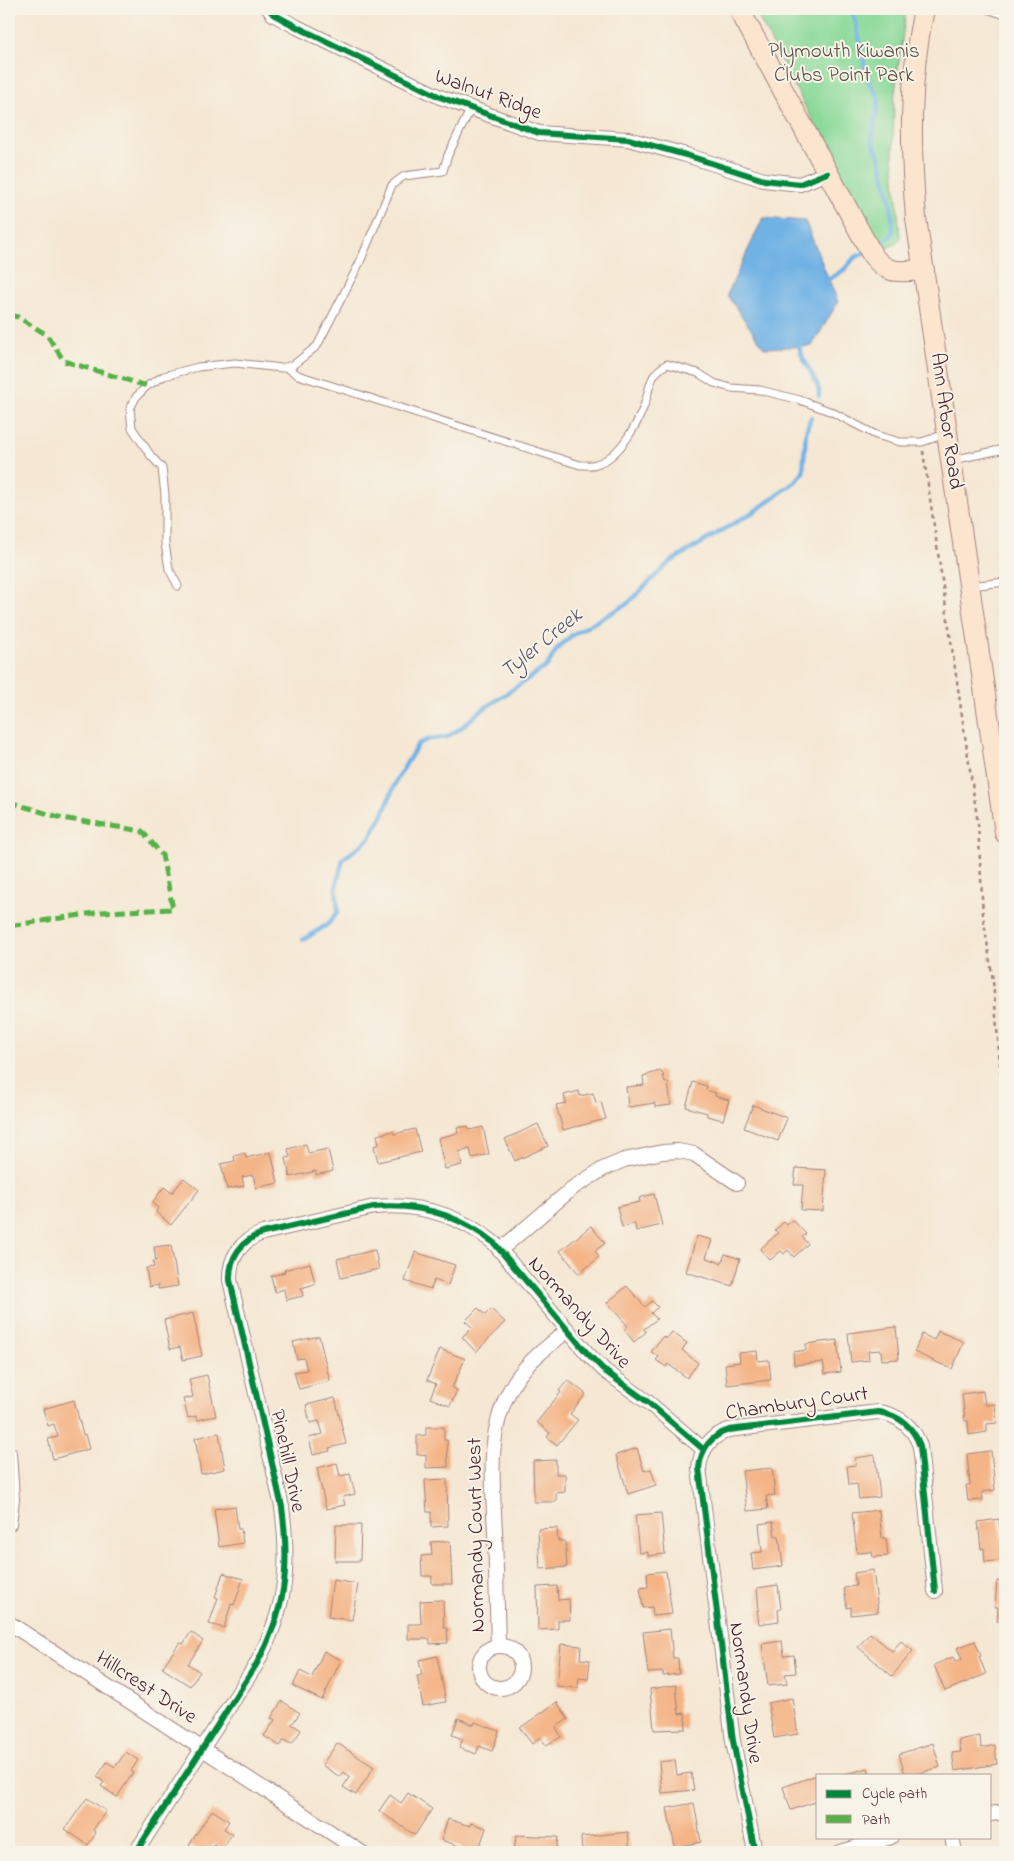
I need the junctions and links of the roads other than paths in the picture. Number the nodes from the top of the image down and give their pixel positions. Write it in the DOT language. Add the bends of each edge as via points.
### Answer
graph roads {
  1 [pos="269,9"];
  2 [pos="739,9"];
  3 [pos="924,9"];
  4 [pos="987,9"];
  5 [pos="1005,15"];
  6 [pos="471,108"];
  7 [pos="826,173"];
  8 [pos="924,270"];
  9 [pos="286,367"];
  10 [pos="947,433"];
  11 [pos="1005,449"];
  12 [pos="952,460"];
  13 [pos="1005,582"];
  14 [pos="178,586"];
  15 [pos="970,586"];
  16 [pos="1005,833"];
  17 [pos="737,1183"];
  18 [pos="238,1250"];
  19 [pos="500,1250"];
  20 [pos="568,1330"];
  21 [pos="703,1449"];
  22 [pos="9,1453"];
  23 [pos="9,1524"];
  24 [pos="935,1591"];
  25 [pos="9,1623"];
  26 [pos="498,1646"];
  27 [pos="203,1749"];
  28 [pos="1005,1812"];
  29 [pos="992,1814"];
  30 [pos="888,1838"];
  31 [pos="952,1838"];
  32 [pos="136,1852"];
  33 [pos="361,1852"];
  34 [pos="755,1852"];
  35 [pos="841,1852"];
  36 [pos="955,1852"];
  1 -- 6 [label="street, Walnut Ridge" via="297,27 440,97"];
  2 -- 7 [label="main road"];
  3 -- 8 [label="main road, Ann Arbor Road" via="914,73 911,131 915,209"];
  4 -- 5 [label="lane"];
  6 -- 7 [label="street, Walnut Ridge" via="539,132 628,139 764,180 800,184"];
  6 -- 9 [label="lane" via="443,171 404,176 392,185 360,262 317,346"];
  7 -- 8 [label="main road" via="880,266 897,272"];
  8 -- 10 [label="main road, Ann Arbor Road"];
  9 -- 10 [label="lane" via="298,375 580,465 596,464 612,456 627,440 645,404 656,370 667,364 731,388 760,390 800,400 876,435 900,442 922,442"];
  9 -- 14 [label="lane" via="235,363 198,367 164,376 147,386 130,409 132,428 162,468 165,543 169,569"];
  10 -- 12 [label="main road, Ann Arbor Road"];
  11 -- 12 [label="lane"];
  12 -- 15 [label="main road, Ann Arbor Road"];
  13 -- 15 [label="lane"];
  15 -- 16 [label="main road, Ann Arbor Road"];
  17 -- 19 [label="street" via="694,1154 663,1152 624,1160 574,1187"];
  18 -- 19 [label="street, Normandy Drive" via="248,1239 263,1233 374,1207 405,1206 430,1209 459,1220"];
  18 -- 27 [label="street, Pinehill Drive" via="231,1264 230,1280 282,1506 287,1568 280,1608 265,1648"];
  19 -- 20 [label="street, Normandy Drive"];
  20 -- 21 [label="street, Normandy Drive" via="605,1371"];
  20 -- 26 [label="street, Normandy Court West" via="536,1356 518,1377 505,1400 496,1428 492,1461"];
  21 -- 24 [label="street, Chambury Court" via="714,1437 729,1430 878,1412 895,1416 908,1425 920,1446"];
  21 -- 34 [label="street, Normandy Drive" via="699,1468 732,1731"];
  22 -- 23 [label="street" via="12,1499"];
  25 -- 27 [label="street, Hillcrest Drive"];
  27 -- 32 [label="street, Pinehill Drive"];
  27 -- 33 [label="street, Hillcrest Drive"];
  28 -- 29 [label="street"];
  30 -- 35 [label="street"];
  31 -- 36 [label="street"];
}
